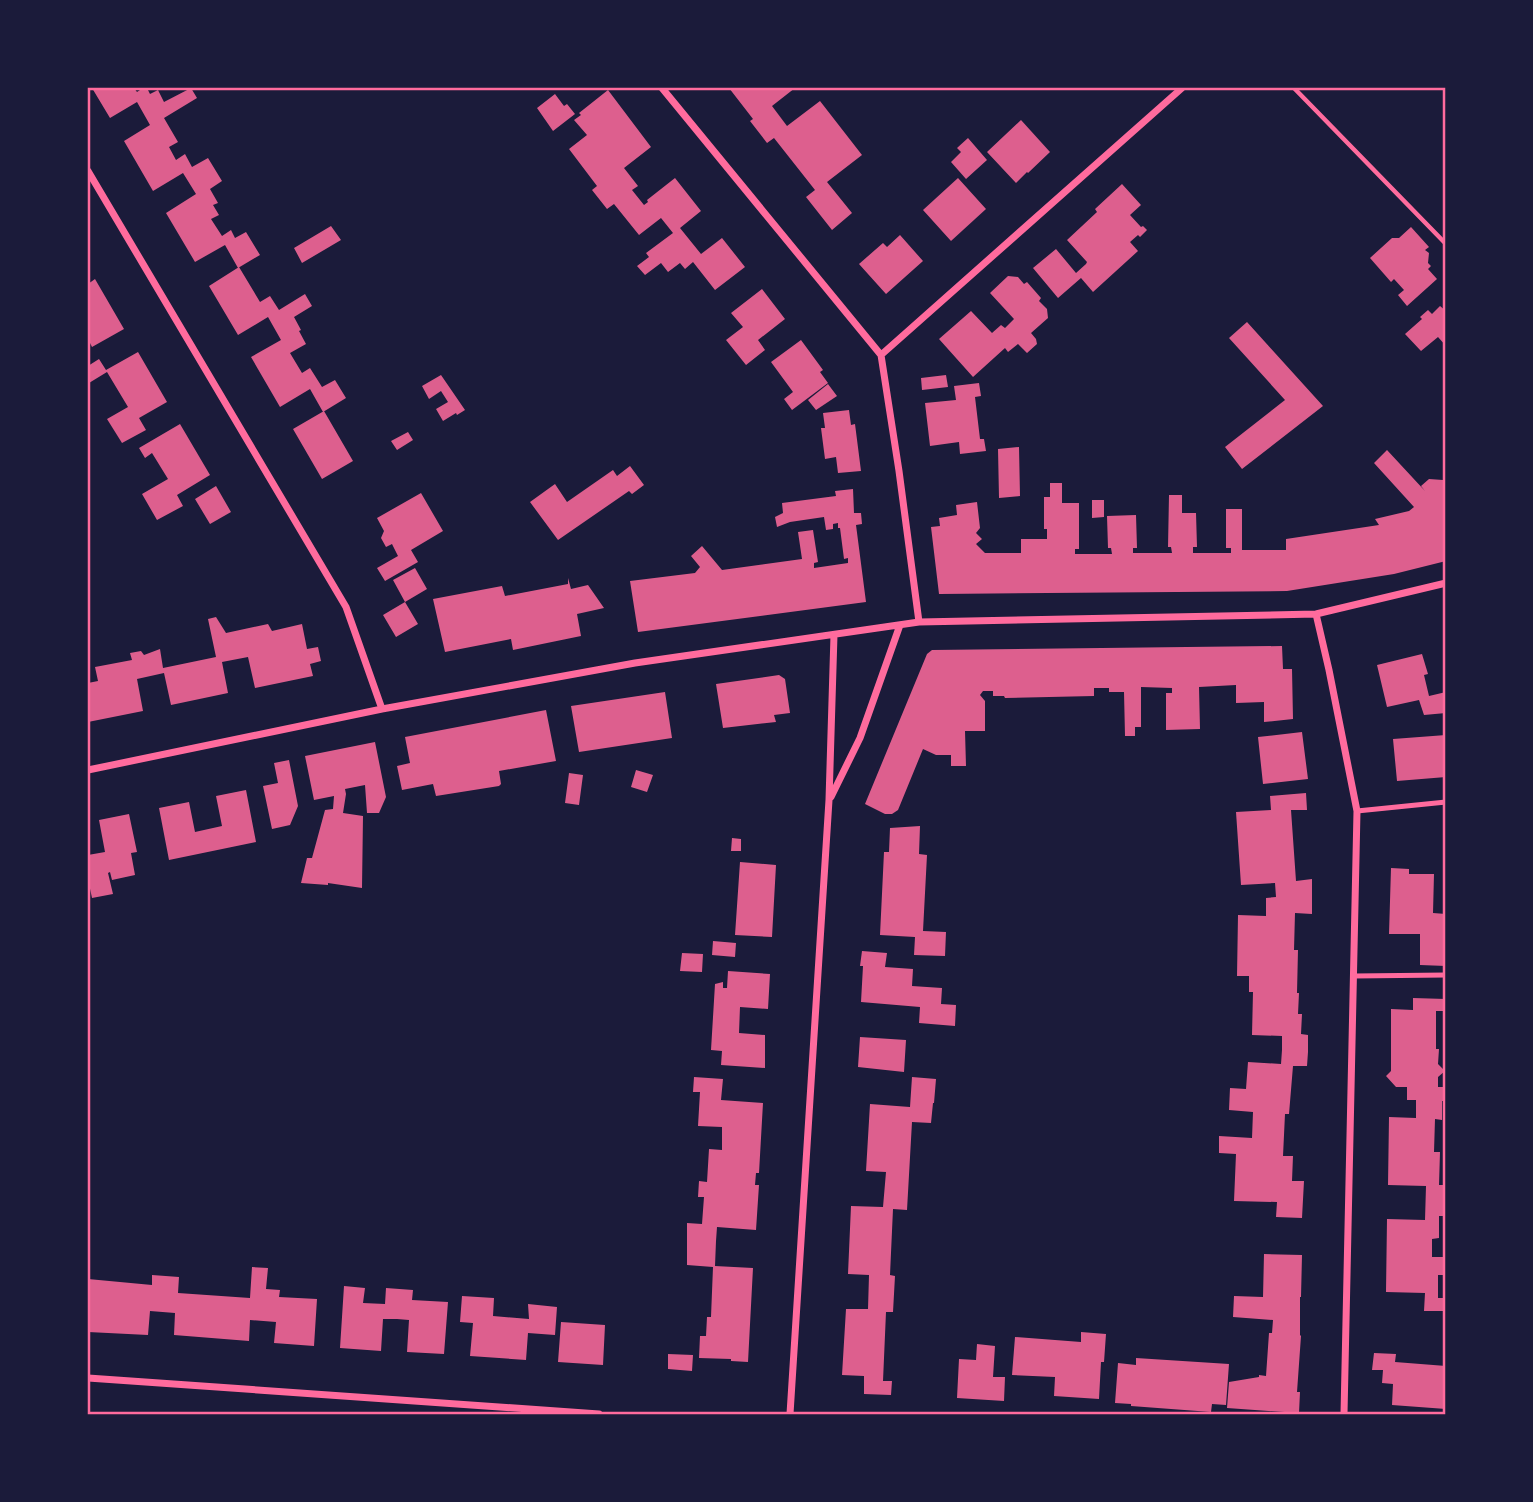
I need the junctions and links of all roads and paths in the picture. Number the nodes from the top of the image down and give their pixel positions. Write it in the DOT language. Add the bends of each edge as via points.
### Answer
graph roads {
  1 [pos="662,88"];
  2 [pos="1182,88"];
  3 [pos="1294,88"];
  4 [pos="88,171"];
  5 [pos="1446,244"];
  6 [pos="881,355"];
  7 [pos="1446,583"];
  8 [pos="1316,614"];
  9 [pos="919,622"];
  10 [pos="900,625"];
  11 [pos="834,635"];
  12 [pos="382,709"];
  13 [pos="88,770"];
  14 [pos="829,800"];
  15 [pos="1446,802"];
  16 [pos="1357,811"];
  17 [pos="1446,975"];
  18 [pos="1354,976"];
  19 [pos="88,1378"];
  20 [pos="599,1415"];
  21 [pos="790,1415"];
  22 [pos="1344,1415"];
  1 -- 6 [label="street"];
  2 -- 6 [label="street"];
  3 -- 5 [label="path"];
  4 -- 12 [label="street" via="346,607"];
  6 -- 9 [label="street"];
  7 -- 8 [label="street"];
  8 -- 9 [label="street"];
  8 -- 16 [label="street"];
  9 -- 10 [label="street"];
  10 -- 11 [label="street"];
  10 -- 14 [label="street" via="860,738"];
  11 -- 12 [label="street" via="635,663"];
  11 -- 14 [label="street"];
  12 -- 13 [label="street"];
  14 -- 21 [label="street"];
  15 -- 16 [label="lane"];
  16 -- 18 [label="street"];
  17 -- 18 [label="lane"];
  18 -- 22 [label="street"];
  19 -- 20 [label="street"];
}
